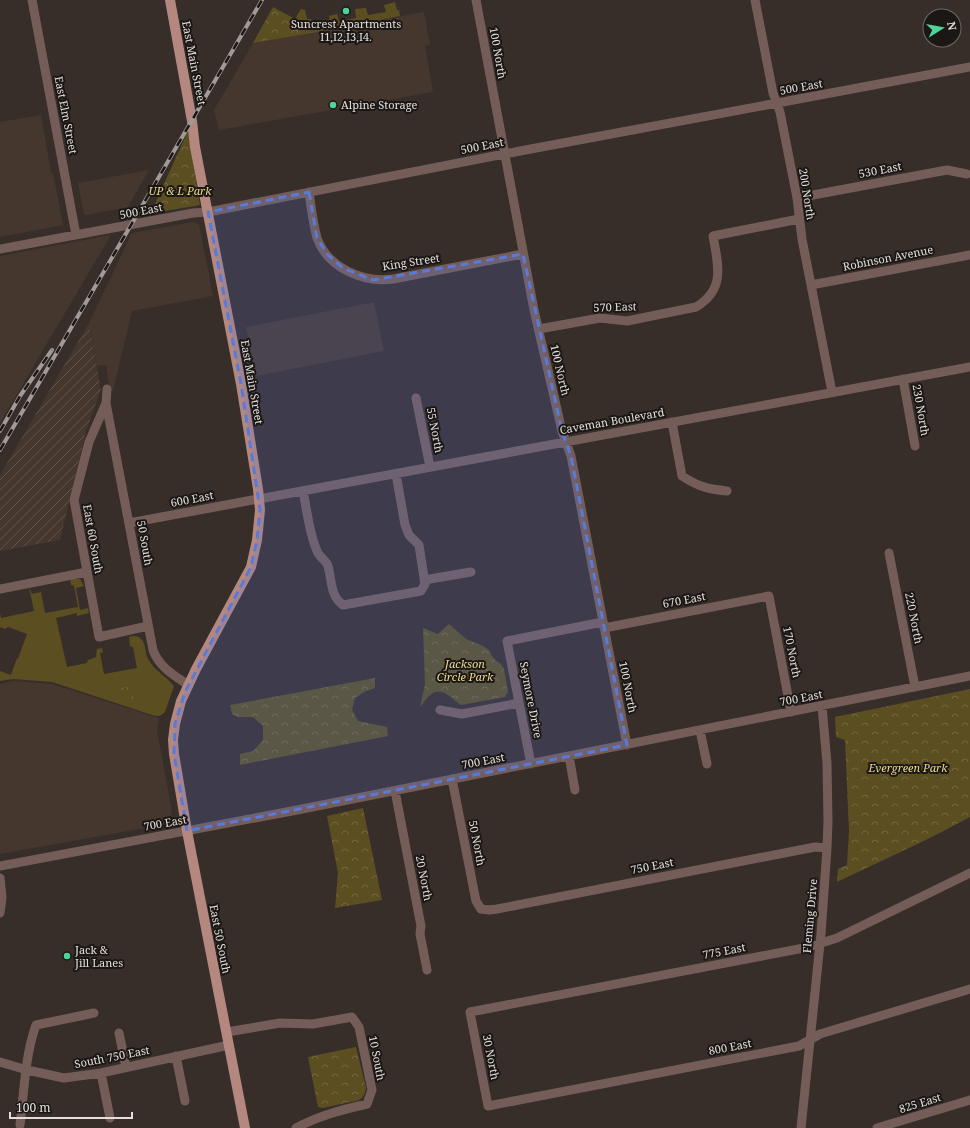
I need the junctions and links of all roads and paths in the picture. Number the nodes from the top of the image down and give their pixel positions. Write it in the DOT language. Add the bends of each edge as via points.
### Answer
graph roads {
  1 [pos="32,0"];
  2 [pos="170,0"];
  3 [pos="476,0"];
  4 [pos="755,0"];
  5 [pos="970,67"];
  6 [pos="776,103"];
  7 [pos="504,154"];
  8 [pos="966,174"];
  9 [pos="309,192"];
  10 [pos="797,198"];
  11 [pos="208,212"];
  12 [pos="799,219"];
  13 [pos="76,235"];
  14 [pos="0,249"];
  15 [pos="523,254"];
  16 [pos="970,255"];
  17 [pos="811,285"];
  18 [pos="539,329"];
  19 [pos="970,367"];
  20 [pos="903,379"];
  21 [pos="107,389"];
  22 [pos="832,392"];
  23 [pos="416,398"];
  24 [pos="106,403"];
  25 [pos="672,422"];
  26 [pos="566,442"];
  27 [pos="915,446"];
  28 [pos="430,467"];
  29 [pos="396,474"];
  30 [pos="303,491"];
  31 [pos="727,491"];
  32 [pos="259,499"];
  33 [pos="130,523"];
  34 [pos="889,553"];
  35 [pos="87,572"];
  36 [pos="471,572"];
  37 [pos="425,582"];
  38 [pos="0,589"];
  39 [pos="769,596"];
  40 [pos="603,625"];
  41 [pos="148,626"];
  42 [pos="507,641"];
  43 [pos="970,676"];
  44 [pos="188,685"];
  45 [pos="915,687"];
  46 [pos="519,703"];
  47 [pos="822,706"];
  48 [pos="440,710"];
  49 [pos="791,712"];
  50 [pos="700,730"];
  51 [pos="627,745"];
  52 [pos="174,754"];
  53 [pos="569,756"];
  54 [pos="531,764"];
  55 [pos="707,764"];
  56 [pos="452,779"];
  57 [pos="575,790"];
  58 [pos="395,791"];
  59 [pos="187,831"];
  60 [pos="827,848"];
  61 [pos="0,866"];
  62 [pos="970,873"];
  63 [pos="0,878"];
  64 [pos="481,909"];
  65 [pos="0,913"];
  66 [pos="820,943"];
  67 [pos="427,970"];
  68 [pos="970,989"];
  69 [pos="470,1012"];
  70 [pos="94,1013"];
  71 [pos="227,1032"];
  72 [pos="120,1033"];
  73 [pos="809,1040"];
  74 [pos="229,1045"];
  75 [pos="176,1056"];
  76 [pos="0,1062"];
  77 [pos="126,1067"];
  78 [pos="27,1070"];
  79 [pos="101,1073"];
  80 [pos="185,1100"];
  81 [pos="970,1100"];
  82 [pos="488,1106"];
  83 [pos="110,1118"];
  84 [pos="20,1125"];
  85 [pos="245,1128"];
  86 [pos="296,1128"];
  87 [pos="800,1128"];
  88 [pos="877,1128"];
  1 -- 13 [label="street, East Elm Street"];
  2 -- 11 [label="main road, East Main Street"];
  3 -- 7 [label="street, 100 North"];
  4 -- 6 [label="street, 200 North"];
  5 -- 6 [label="street, 500 East"];
  6 -- 7 [label="street, 500 East"];
  6 -- 10 [label="street, 200 North"];
  7 -- 9 [label="street, 500 East"];
  7 -- 15 [label="street, 100 North"];
  8 -- 10 [label="street, 530 East" via="947,170"];
  9 -- 11 [label="street, 500 East"];
  9 -- 15 [label="street, King Street" via="318,238 323,248 334,262 364,278 393,279"];
  10 -- 12 [label="street, 200 North"];
  11 -- 13 [label="street, 500 East"];
  11 -- 32 [label="main road, East Main Street" via="241,384"];
  12 -- 17 [label="street, 200 North"];
  12 -- 18 [label="street, 570 East" via="713,236 719,275 711,295 696,307 627,321 596,319"];
  13 -- 14 [label="street, 500 East"];
  15 -- 18 [label="street, 100 North"];
  16 -- 17 [label="street, Robinson Avenue"];
  17 -- 22 [label="street, 200 North"];
  18 -- 26 [label="street, 100 North"];
  19 -- 20 [label="street, Caveman Boulevard"];
  20 -- 22 [label="street, Caveman Boulevard"];
  20 -- 27 [label="street, 230 North"];
  21 -- 24 [label="street, 50 South"];
  22 -- 25 [label="street, Caveman Boulevard"];
  23 -- 28 [label="street, 55 North"];
  24 -- 33 [label="street, 50 South"];
  24 -- 35 [label="street, East 60 South" via="89,442 74,500"];
  25 -- 26 [label="street, Caveman Boulevard"];
  25 -- 31 [label="street" via="682,476 695,485"];
  26 -- 28 [label="street, Caveman Boulevard"];
  26 -- 40 [label="street, 100 North" via="571,456"];
  28 -- 29 [label="street, Caveman Boulevard"];
  29 -- 30 [label="street, Caveman Boulevard"];
  29 -- 37 [label="street" via="405,526 409,535 419,545"];
  30 -- 32 [label="street, Caveman Boulevard"];
  30 -- 37 [label="street" via="317,553 328,563 337,601 343,605 421,591"];
  32 -- 33 [label="street, 600 East"];
  32 -- 44 [label="main road, East Main Street" via="258,540 251,567"];
  33 -- 41 [label="street, 50 South"];
  34 -- 45 [label="street, 220 North"];
  35 -- 38 [label="street"];
  35 -- 41 [label="street, East 60 South" via="99,637"];
  36 -- 37 [label="street"];
  39 -- 40 [label="street, 670 East"];
  39 -- 49 [label="street, 170 North"];
  40 -- 42 [label="street, 670 East"];
  40 -- 51 [label="street, 100 North"];
  41 -- 44 [label="street, 50 South" via="157,659"];
  42 -- 46 [label="street, Seymore Drive"];
  43 -- 45 [label="street, 700 East"];
  44 -- 52 [label="main road, East Main Street" via="175,724"];
  45 -- 47 [label="street, 700 East"];
  46 -- 48 [label="street" via="462,714"];
  46 -- 54 [label="street, Seymore Drive"];
  47 -- 49 [label="street, 700 East"];
  47 -- 60 [label="street, Fleming Drive" via="827,763"];
  49 -- 50 [label="street, 700 East"];
  50 -- 51 [label="street, 700 East"];
  50 -- 55 [label="street"];
  51 -- 53 [label="street, 700 East"];
  52 -- 59 [label="main road, East 50 South"];
  53 -- 54 [label="street, 700 East"];
  53 -- 57 [label="street"];
  54 -- 56 [label="street, 700 East"];
  56 -- 58 [label="street, 700 East"];
  56 -- 64 [label="street, 50 North" via="476,901"];
  58 -- 59 [label="street, 700 East"];
  58 -- 67 [label="street, 20 North"];
  59 -- 61 [label="street, 700 East"];
  59 -- 71 [label="main road, East 50 South"];
  60 -- 64 [label="street, 750 East" via="815,847 497,909"];
  60 -- 66 [label="street, Fleming Drive"];
  62 -- 66 [label="street, 775 East" via="837,938"];
  63 -- 65 [label="street"];
  66 -- 69 [label="street, 775 East"];
  66 -- 73 [label="street, Fleming Drive"];
  68 -- 73 [label="street, 800 East" via="820,1034"];
  69 -- 82 [label="street, 30 North"];
  70 -- 78 [label="street" via="36,1024 32,1034"];
  71 -- 74 [label="main road, East 50 South"];
  71 -- 86 [label="street, 10 South" via="280,1023 313,1024 352,1017 359,1027 372,1090 366,1104 312,1119"];
  72 -- 77 [label="street"];
  73 -- 82 [label="street, 800 East" via="799,1046"];
  73 -- 87 [label="street, Fleming Drive"];
  74 -- 75 [label="street, South 750 East"];
  74 -- 85 [label="main road, East 50 South"];
  75 -- 77 [label="street, South 750 East"];
  75 -- 80 [label="street"];
  76 -- 78 [label="street, South 750 East"];
  77 -- 79 [label="street, South 750 East"];
  78 -- 79 [label="street, South 750 East" via="64,1078"];
  78 -- 84 [label="street"];
  79 -- 83 [label="street"];
  81 -- 88 [label="street, 825 East"];
}
